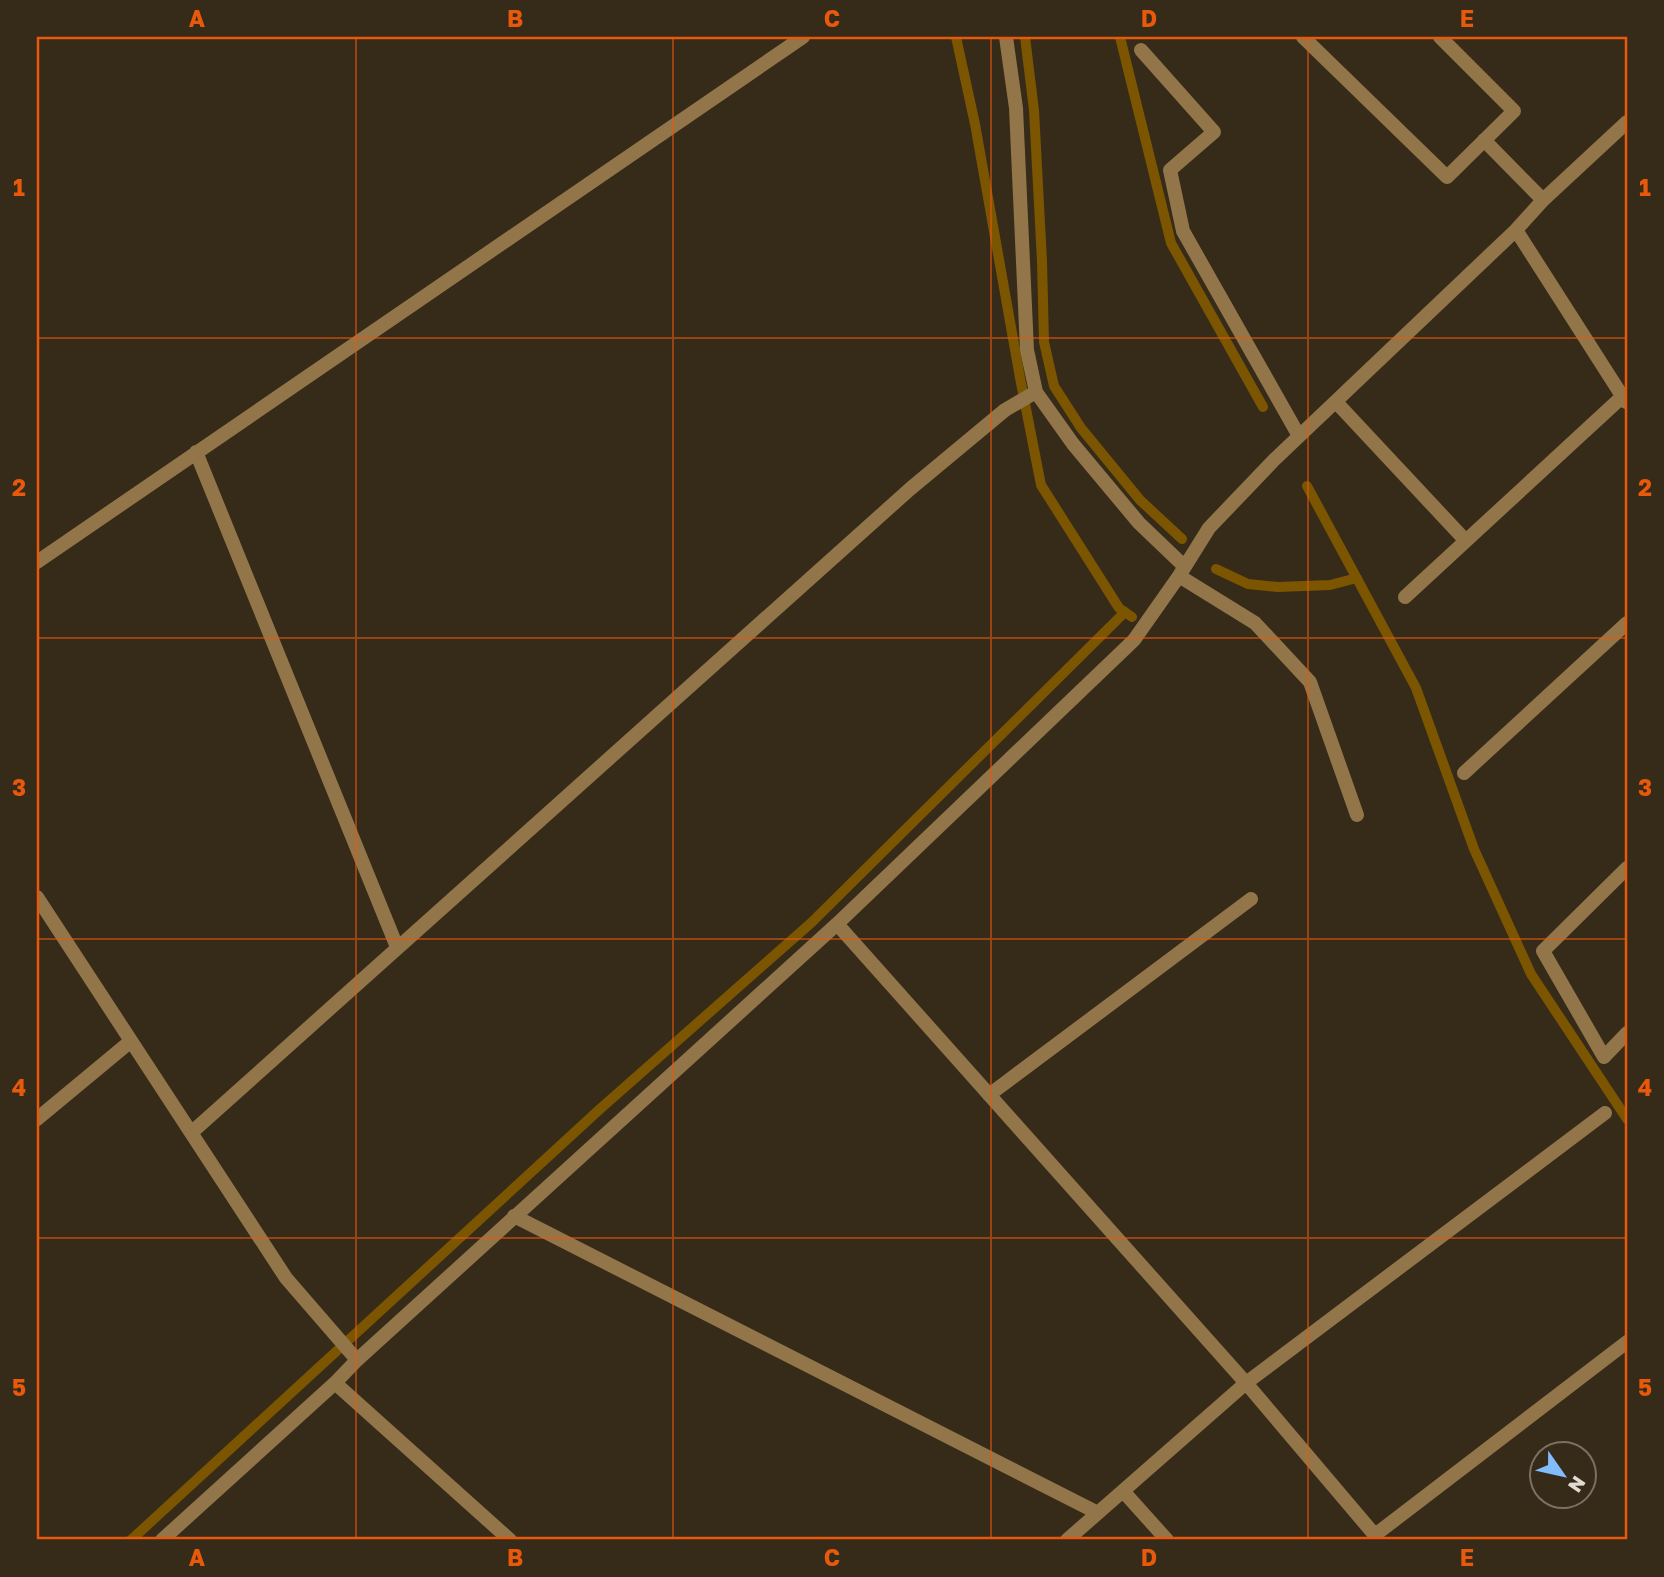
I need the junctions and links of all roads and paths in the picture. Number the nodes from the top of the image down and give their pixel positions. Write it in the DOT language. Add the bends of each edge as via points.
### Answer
graph roads {
  1 [pos="803,37"];
  2 [pos="1006,37"];
  3 [pos="1303,37"];
  4 [pos="1440,37"];
  5 [pos="1141,50"];
  6 [pos="1627,122"];
  7 [pos="1484,140"];
  8 [pos="1543,200"];
  9 [pos="1516,230"];
  10 [pos="1028,397"];
  11 [pos="1625,400"];
  12 [pos="1336,402"];
  13 [pos="1299,436"];
  14 [pos="197,452"];
  15 [pos="1466,541"];
  16 [pos="37,562"];
  17 [pos="1181,571"];
  18 [pos="1405,597"];
  19 [pos="1627,624"];
  20 [pos="1464,773"];
  21 [pos="1357,815"];
  22 [pos="1627,868"];
  23 [pos="37,897"];
  24 [pos="1251,899"];
  25 [pos="837,924"];
  26 [pos="397,947"];
  27 [pos="1627,1033"];
  28 [pos="131,1041"];
  29 [pos="989,1095"];
  30 [pos="1605,1113"];
  31 [pos="37,1119"];
  32 [pos="191,1133"];
  33 [pos="514,1216"];
  34 [pos="1627,1342"];
  35 [pos="352,1355"];
  36 [pos="335,1383"];
  37 [pos="1246,1383"];
  38 [pos="1123,1491"];
  39 [pos="1098,1513"];
  40 [pos="1377,1538"];
  41 [pos="162,1540"];
  42 [pos="510,1540"];
  43 [pos="1067,1540"];
  44 [pos="1167,1540"];
  1 -- 14 [label="street"];
  2 -- 10 [label="street" via="1016,108"];
  3 -- 7 [label="street" via="1447,177"];
  4 -- 7 [label="street" via="1514,111"];
  5 -- 13 [label="street" via="1214,132 1170,170 1183,231"];
  6 -- 8 [label="street"];
  7 -- 8 [label="street"];
  8 -- 9 [label="street"];
  9 -- 11 [label="street"];
  9 -- 12 [label="street"];
  10 -- 17 [label="street"];
  10 -- 26 [label="street" via="1005,410 910,489"];
  11 -- 15 [label="street"];
  12 -- 13 [label="street"];
  12 -- 15 [label="street"];
  13 -- 17 [label="street" via="1209,528"];
  14 -- 16 [label="street"];
  14 -- 26 [label="street"];
  15 -- 18 [label="street"];
  17 -- 21 [label="street" via="1255,623 1310,682"];
  17 -- 25 [label="street" via="1134,640"];
  19 -- 20 [label="street"];
  22 -- 27 [label="street" via="1543,951 1604,1057"];
  23 -- 28 [label="street"];
  24 -- 29 [label="street"];
  25 -- 29 [label="street"];
  25 -- 33 [label="street"];
  26 -- 32 [label="street"];
  28 -- 31 [label="street"];
  28 -- 32 [label="street"];
  29 -- 37 [label="street"];
  30 -- 37 [label="street"];
  32 -- 35 [label="street" via="286,1278"];
  33 -- 35 [label="street"];
  33 -- 39 [label="street"];
  34 -- 40 [label="street"];
  35 -- 36 [label="street"];
  36 -- 41 [label="street"];
  36 -- 42 [label="street"];
  37 -- 38 [label="street"];
  37 -- 40 [label="street"];
  38 -- 39 [label="street"];
  38 -- 44 [label="street"];
  39 -- 43 [label="street"];
}
